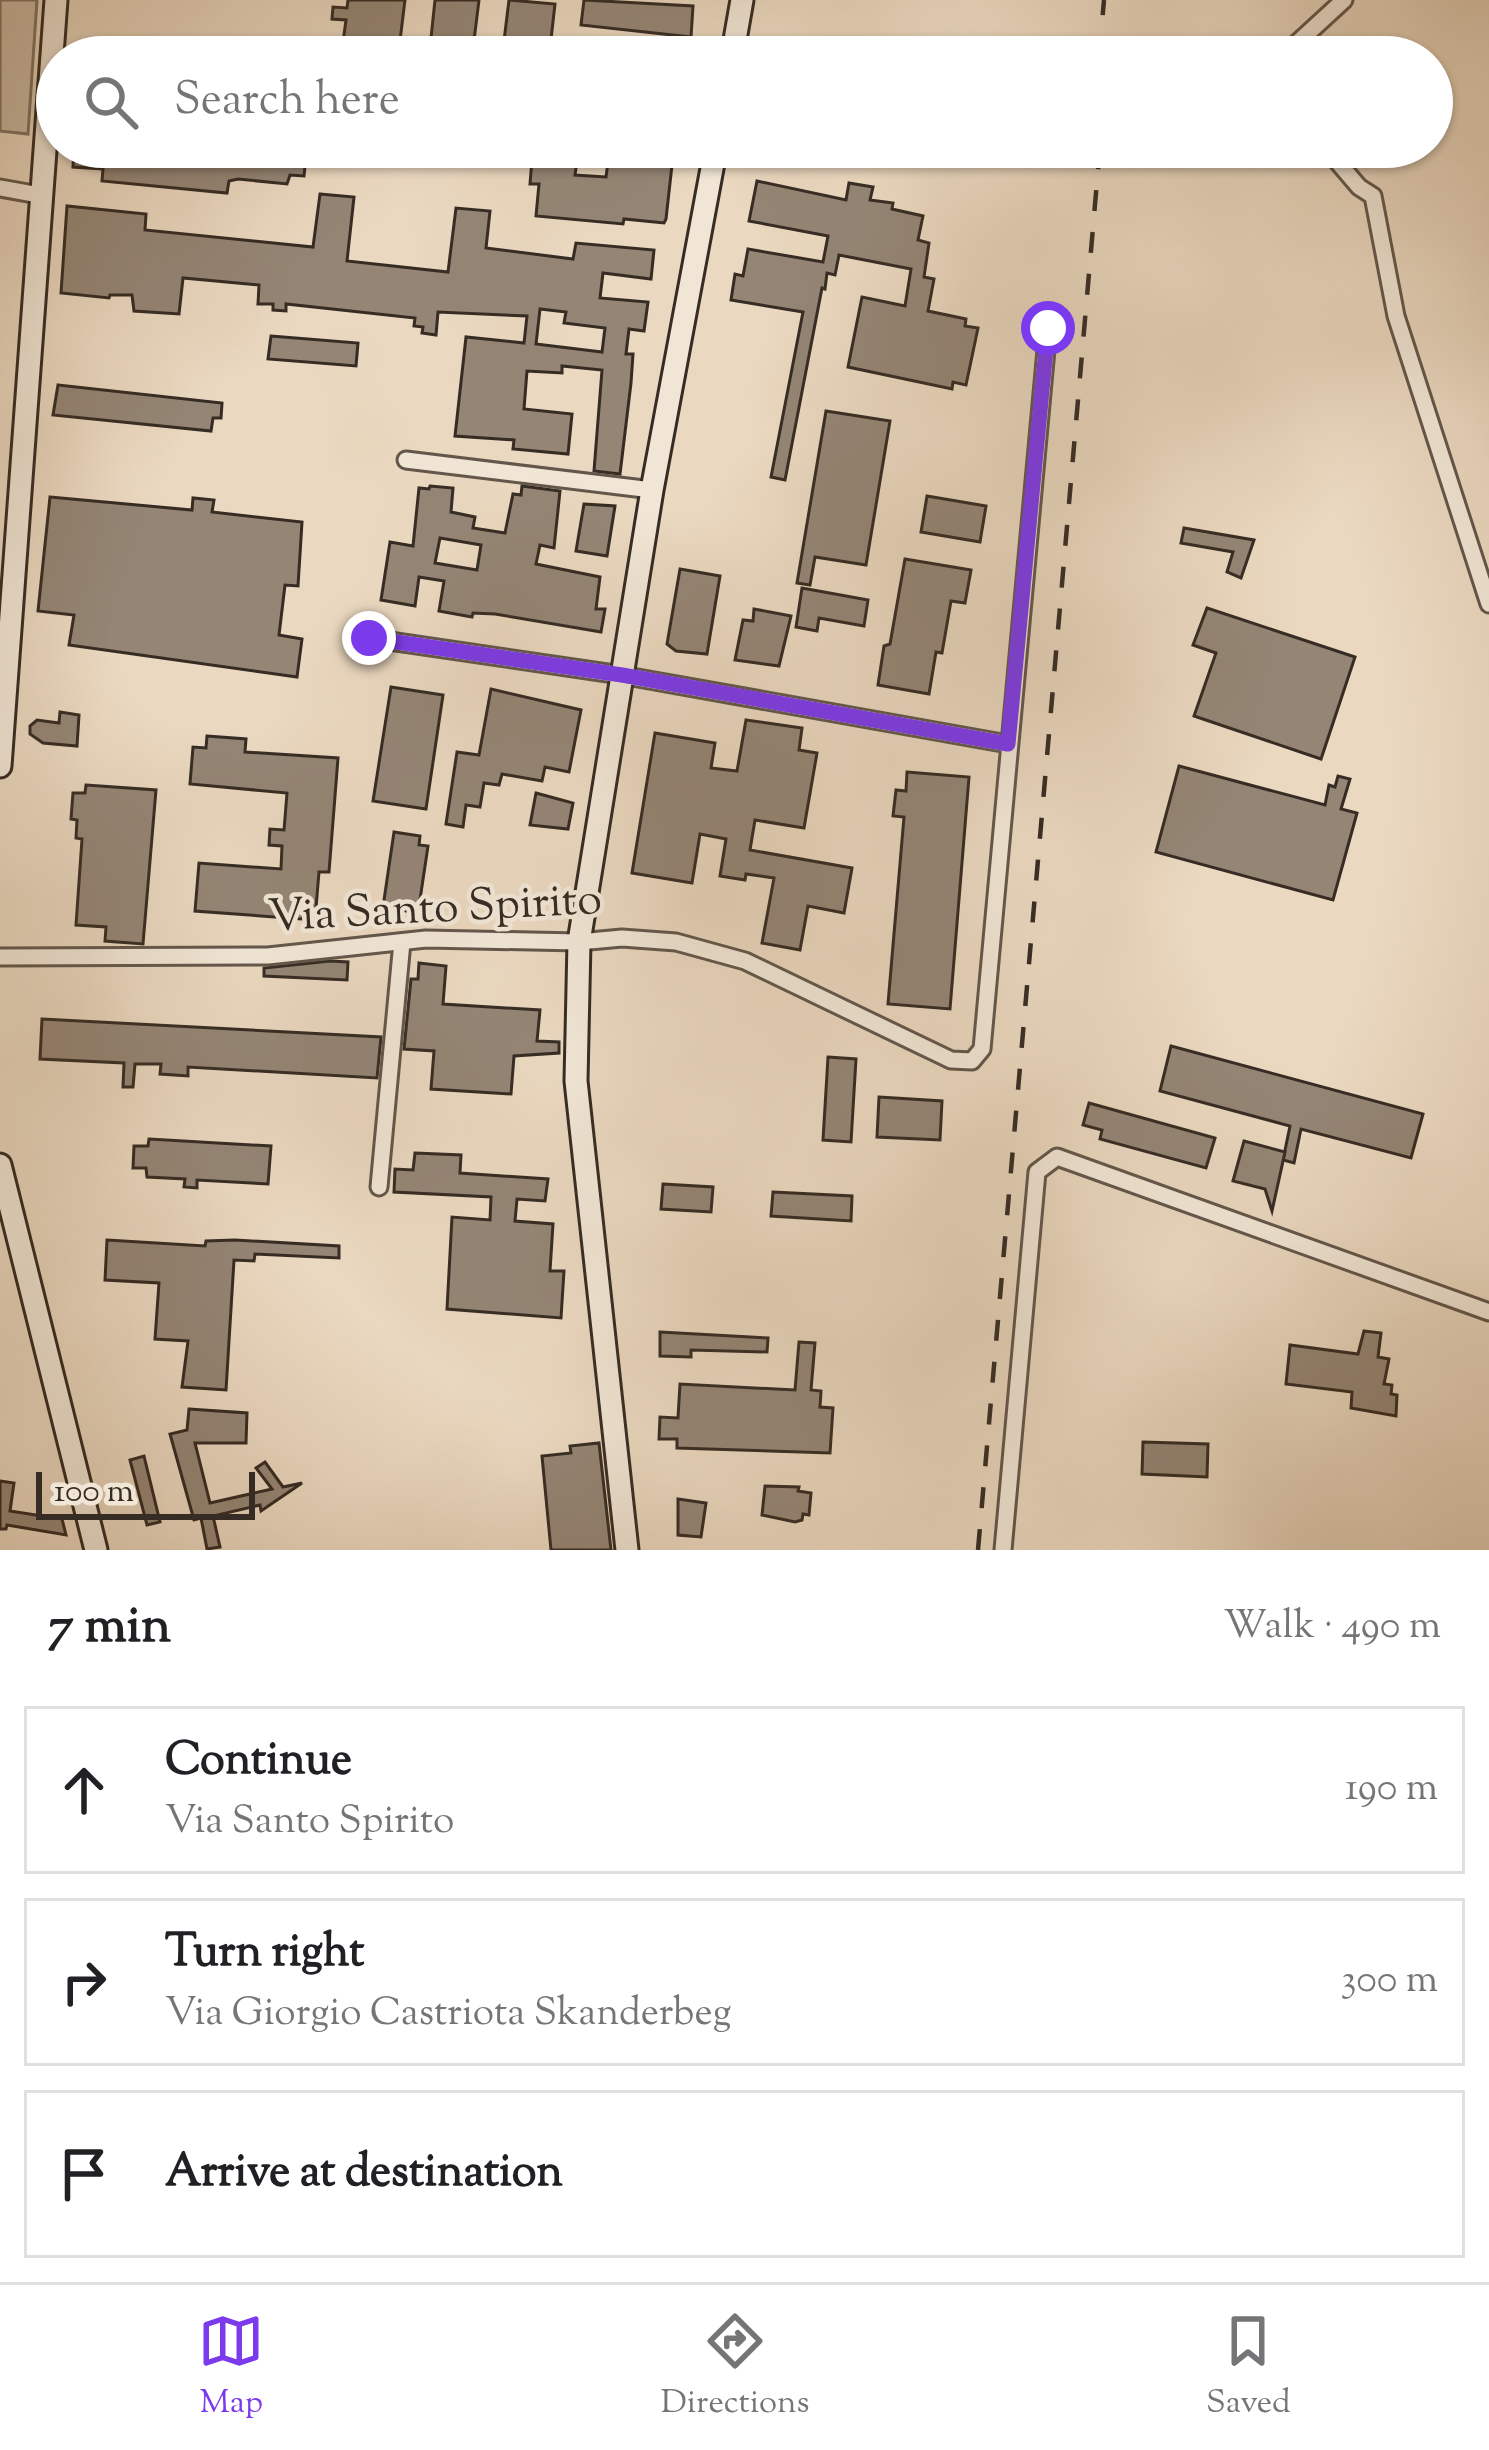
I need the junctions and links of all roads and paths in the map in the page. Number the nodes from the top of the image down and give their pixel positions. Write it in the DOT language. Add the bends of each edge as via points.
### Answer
graph roads {
  1 [pos="56,0"];
  2 [pos="742,0"];
  3 [pos="1344,0"];
  4 [pos="53,36"];
  5 [pos="736,36"];
  6 [pos="1305,36"];
  7 [pos="41,168"];
  8 [pos="712,168"];
  9 [pos="1343,168"];
  10 [pos="0,188"];
  11 [pos="39,195"];
  12 [pos="1048,328"];
  13 [pos="406,460"];
  14 [pos="652,490"];
  15 [pos="1489,604"];
  16 [pos="369,638"];
  17 [pos="622,675"];
  18 [pos="1008,744"];
  19 [pos="0,766"];
  20 [pos="402,942"];
  21 [pos="579,942"];
  22 [pos="0,957"];
  23 [pos="0,1165"];
  24 [pos="379,1187"];
  25 [pos="1489,1312"];
  26 [pos="96,1550"];
  27 [pos="627,1550"];
  28 [pos="1003,1550"];
  1 -- 4 [label="street"];
  2 -- 5 [label="street"];
  3 -- 6 [label="street"];
  7 -- 11 [label="street"];
  8 -- 14 [label="street"];
  9 -- 15 [label="street" via="1373,196 1396,316"];
  10 -- 11 [label="street"];
  11 -- 19 [label="street"];
  12 -- 18 [label="street, Via Santo Spirito"];
  13 -- 14 [label="street"];
  14 -- 17 [label="street"];
  16 -- 17 [label="street"];
  17 -- 18 [label="street"];
  17 -- 21 [label="street"];
  18 -- 21 [label="street, Via Santo Spirito" via="982,1048 972,1061 951,1060 745,961 676,942"];
  20 -- 21 [label="street, Via Santo Spirito"];
  20 -- 22 [label="street, Via Santo Spirito" via="268,956"];
  20 -- 24 [label="street"];
  21 -- 27 [label="street" via="576,1082"];
  23 -- 26 [label="street"];
  25 -- 28 [label="street" via="1057,1157 1037,1172"];
}
